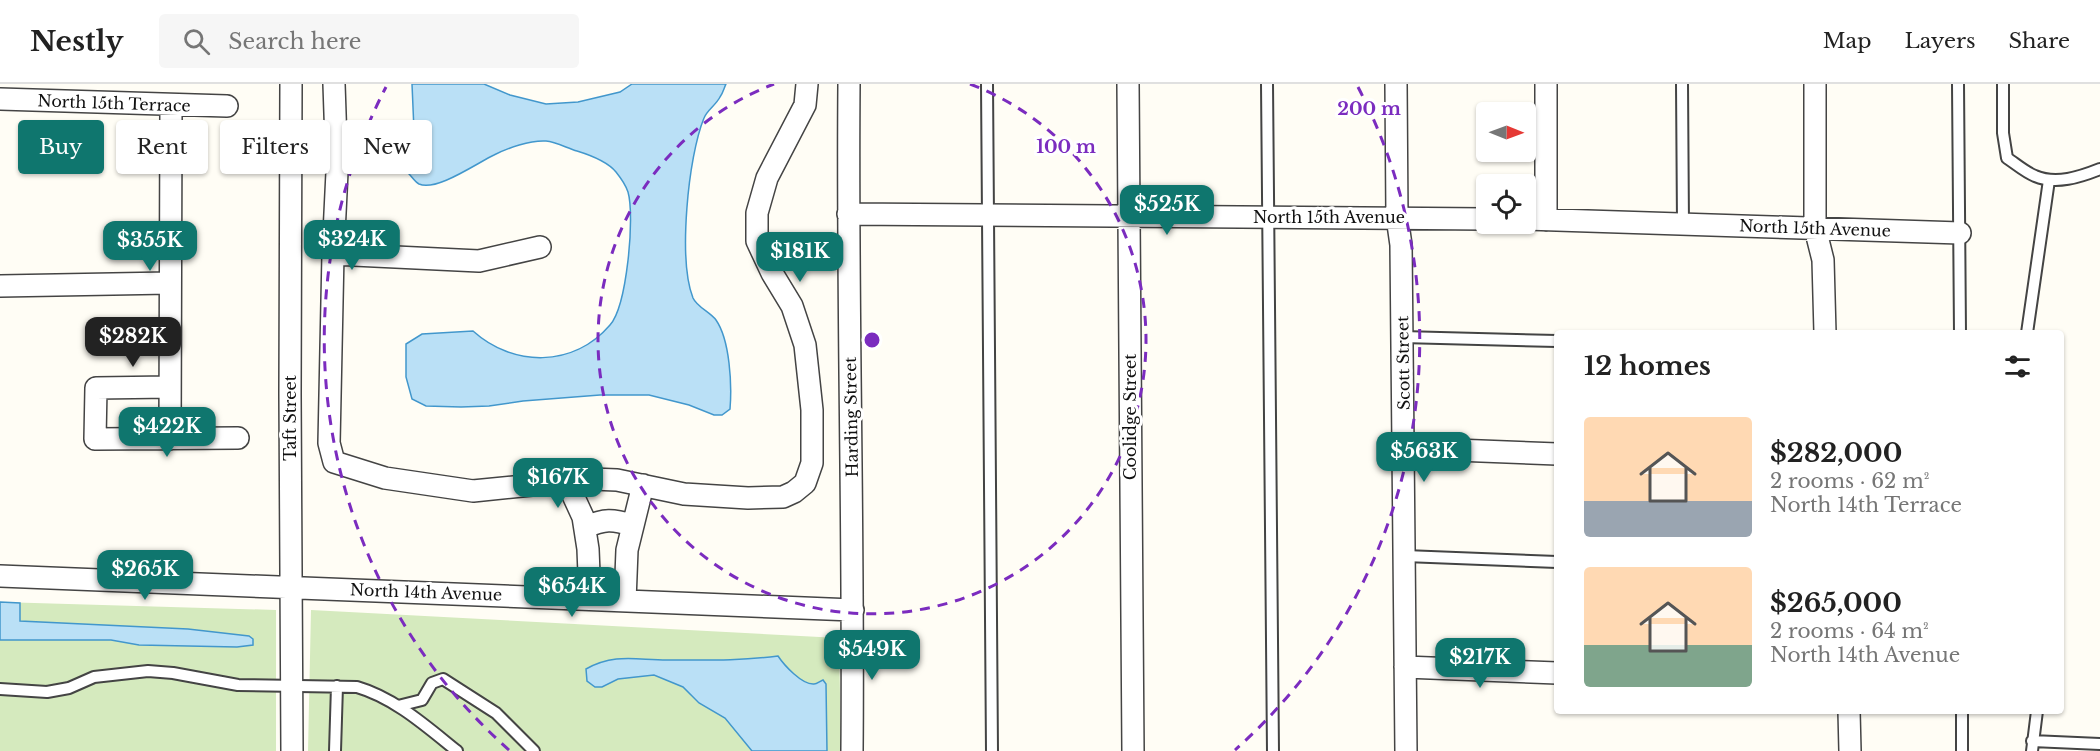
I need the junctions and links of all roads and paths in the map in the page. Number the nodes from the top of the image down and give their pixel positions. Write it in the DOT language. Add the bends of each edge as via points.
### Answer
graph roads {
  1 [pos="291,84"];
  2 [pos="334,84"];
  3 [pos="807,84"];
  4 [pos="849,84"];
  5 [pos="987,84"];
  6 [pos="1128,84"];
  7 [pos="1267,84"];
  8 [pos="1395,84"];
  9 [pos="1546,84"];
  10 [pos="1682,84"];
  11 [pos="1815,84"];
  12 [pos="1958,84"];
  13 [pos="2003,84"];
  14 [pos="0,99"];
  15 [pos="171,105"];
  16 [pos="227,106"];
  17 [pos="2100,169"];
  18 [pos="2049,180"];
  19 [pos="848,214"];
  20 [pos="988,216"];
  21 [pos="1129,217"];
  22 [pos="1268,217"];
  23 [pos="1397,218"];
  24 [pos="1476,219"];
  25 [pos="1536,220"];
  26 [pos="1683,224"];
  27 [pos="1815,228"];
  28 [pos="1960,233"];
  29 [pos="540,247"];
  30 [pos="333,254"];
  31 [pos="169,283"];
  32 [pos="0,286"];
  33 [pos="1826,330"];
  34 [pos="1960,330"];
  35 [pos="2027,330"];
  36 [pos="1402,337"];
  37 [pos="1554,341"];
  38 [pos="170,387"];
  39 [pos="238,438"];
  40 [pos="170,439"];
  41 [pos="1404,448"];
  42 [pos="1554,454"];
  43 [pos="566,480"];
  44 [pos="643,485"];
  45 [pos="632,525"];
  46 [pos="585,526"];
  47 [pos="1405,556"];
  48 [pos="1554,562"];
  49 [pos="0,576"];
  50 [pos="292,586"];
  51 [pos="590,599"];
  52 [pos="625,601"];
  53 [pos="853,610"];
  54 [pos="1405,667"];
  55 [pos="1554,673"];
  56 [pos="292,686"];
  57 [pos="337,686"];
  58 [pos="0,688"];
  59 [pos="398,706"];
  60 [pos="1849,714"];
  61 [pos="1962,714"];
  62 [pos="2037,714"];
  63 [pos="2100,744"];
  64 [pos="2032,746"];
  65 [pos="292,751"];
  66 [pos="335,751"];
  67 [pos="457,751"];
  68 [pos="534,751"];
  69 [pos="852,751"];
  70 [pos="992,751"];
  71 [pos="1132,751"];
  72 [pos="1273,751"];
  73 [pos="1406,751"];
  74 [pos="1850,751"];
  75 [pos="1962,751"];
  1 -- 50 [label="street, Taft Street"];
  2 -- 30 [label="street" via="337,172"];
  3 -- 44 [label="street" via="805,105 767,178 757,213 757,241 792,306 805,345 812,410 812,463 805,483 783,497 748,498 684,494"];
  4 -- 19 [label="street, Harding Street"];
  5 -- 20 [label="lane"];
  6 -- 21 [label="street, Coolidge Street"];
  7 -- 22 [label="lane"];
  8 -- 23 [label="street, Scott Street"];
  9 -- 25 [label="street"];
  10 -- 26 [label="lane"];
  11 -- 27 [label="street"];
  12 -- 28 [label="lane"];
  13 -- 18 [label="lane" via="2002,133 2007,158 2034,176"];
  14 -- 15 [label="street, North 15th Terrace"];
  15 -- 16 [label="street, North 15th Terrace"];
  15 -- 31 [label="street"];
  17 -- 18 [label="lane" via="2081,177"];
  18 -- 35 [label="lane"];
  19 -- 20 [label="street, North 15th Avenue"];
  19 -- 53 [label="street, Harding Street"];
  20 -- 21 [label="street, North 15th Avenue"];
  20 -- 70 [label="lane"];
  21 -- 22 [label="street, North 15th Avenue"];
  21 -- 71 [label="street, Coolidge Street"];
  22 -- 23 [label="street, North 15th Avenue"];
  22 -- 72 [label="lane"];
  23 -- 24 [label="street, North 15th Avenue"];
  23 -- 36 [label="street, Scott Street"];
  25 -- 26 [label="street, North 15th Avenue"];
  26 -- 27 [label="street, North 15th Avenue"];
  27 -- 28 [label="street, North 15th Avenue"];
  27 -- 33 [label="street" via="1824,260"];
  28 -- 34 [label="lane"];
  29 -- 30 [label="street" via="479,261"];
  30 -- 43 [label="street" via="329,442 334,462 385,478 473,491"];
  31 -- 32 [label="street"];
  31 -- 38 [label="street"];
  36 -- 37 [label="lane"];
  36 -- 41 [label="street, Scott Street"];
  38 -- 40 [label="street"];
  38 -- 40 [label="street" via="96,388 95,439"];
  39 -- 40 [label="street"];
  41 -- 42 [label="street"];
  41 -- 47 [label="street, Scott Street"];
  43 -- 44 [label="street" via="617,480"];
  43 -- 46 [label="street"];
  44 -- 45 [label="street"];
  45 -- 46 [label="street" via="606,520"];
  45 -- 52 [label="street"];
  46 -- 51 [label="street"];
  47 -- 48 [label="lane"];
  47 -- 54 [label="street, Scott Street"];
  49 -- 50 [label="street, North 14th Avenue"];
  50 -- 51 [label="street, North 14th Avenue"];
  50 -- 56 [label="street, Taft Street"];
  51 -- 52 [label="street, North 14th Avenue"];
  52 -- 53 [label="street, North 14th Avenue"];
  53 -- 69 [label="street, Harding Street"];
  54 -- 55 [label="street"];
  54 -- 73 [label="street, Scott Street"];
  56 -- 57 [label="lane"];
  56 -- 58 [label="lane" via="238,685 148,671 94,677 47,692"];
  56 -- 65 [label="street, Taft Street"];
  57 -- 59 [label="lane" via="374,692"];
  57 -- 66 [label="lane"];
  59 -- 67 [label="lane"];
  59 -- 68 [label="lane" via="422,700 432,683 443,679 496,713"];
  60 -- 74 [label="street"];
  61 -- 75 [label="lane"];
  62 -- 64 [label="lane"];
  63 -- 64 [label="lane"];
}
